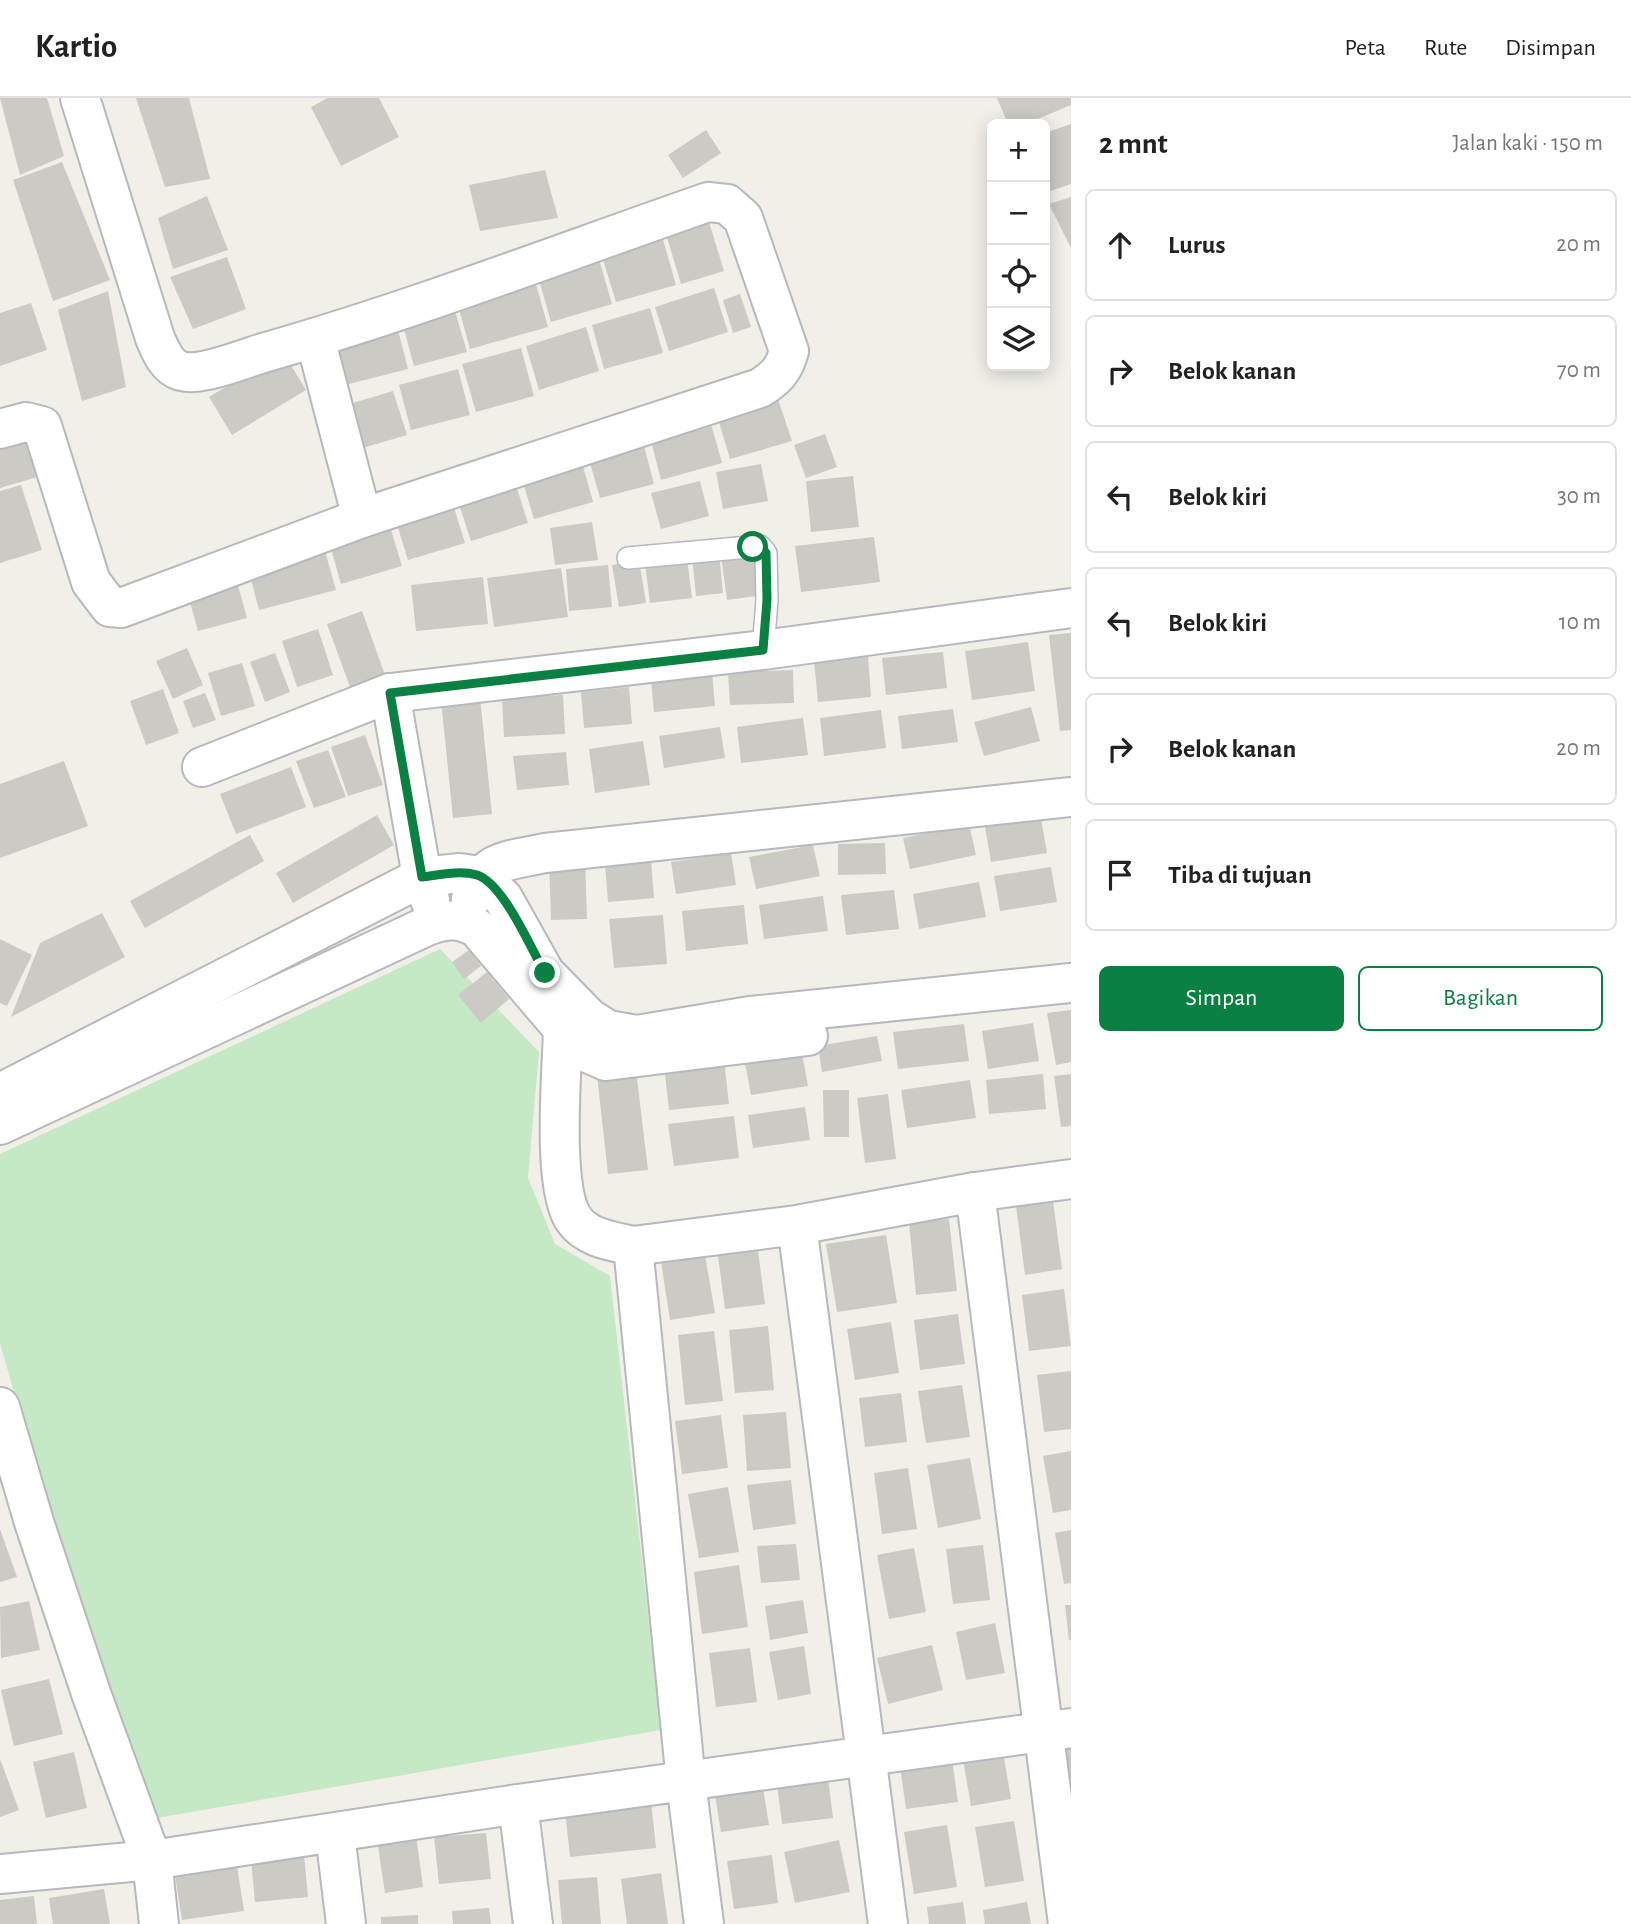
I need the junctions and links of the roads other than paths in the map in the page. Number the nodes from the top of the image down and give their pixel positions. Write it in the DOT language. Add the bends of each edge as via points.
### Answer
graph roads {
  1 [pos="80,98"];
  2 [pos="314,338"];
  3 [pos="0,429"];
  4 [pos="362,518"];
  5 [pos="628,558"];
  6 [pos="1071,608"];
  7 [pos="763,650"];
  8 [pos="390,693"];
  9 [pos="202,767"];
  10 [pos="1071,797"];
  11 [pos="479,876"];
  12 [pos="422,877"];
  13 [pos="451,921"];
  14 [pos="1071,983"];
  15 [pos="1071,1005"];
  16 [pos="563,1029"];
  17 [pos="0,1093"];
  18 [pos="0,1125"];
  19 [pos="1071,1179"];
  20 [pos="975,1192"];
  21 [pos="797,1224"];
  22 [pos="634,1246"];
  23 [pos="0,1407"];
  24 [pos="1057,1729"];
  25 [pos="868,1756"];
  26 [pos="686,1782"];
  27 [pos="518,1804"];
  28 [pos="335,1834"];
  29 [pos="152,1860"];
  30 [pos="0,1874"];
  31 [pos="159,1924"];
  32 [pos="345,1924"];
  33 [pos="533,1924"];
  34 [pos="704,1924"];
  35 [pos="888,1924"];
  36 [pos="1068,1924"];
  1 -- 2 [label="street" via="155,338 173,367 182,372 203,370"];
  2 -- 4 [label="street"];
  2 -- 4 [label="street" via="708,202 720,202 743,218 789,351 776,378 760,388"];
  3 -- 4 [label="street" via="26,422 42,426 91,582 110,607 121,608"];
  5 -- 7 [label="lane" via="760,546 767,565"];
  6 -- 7 [label="street"];
  7 -- 8 [label="street"];
  8 -- 9 [label="street"];
  8 -- 12 [label="street"];
  10 -- 11 [label="street" via="545,853 509,861"];
  11 -- 12 [label="street"];
  11 -- 13 [label="street"];
  11 -- 14 [label="street" via="503,898 545,973 589,1018 608,1030 637,1035 750,1016"];
  12 -- 13 [label="street"];
  12 -- 17 [label="street"];
  13 -- 16 [label="street" via="477,928"];
  13 -- 18 [label="street"];
  15 -- 16 [label="street" via="606,1061 585,1052"];
  16 -- 22 [label="street" via="560,1144 564,1197 574,1220 589,1234"];
  19 -- 20 [label="street"];
  20 -- 21 [label="street"];
  20 -- 24 [label="street"];
  21 -- 22 [label="street"];
  21 -- 25 [label="street"];
  22 -- 26 [label="street"];
  23 -- 29 [label="street" via="84,1672"];
  24 -- 25 [label="street"];
  24 -- 36 [label="street"];
  25 -- 26 [label="street"];
  25 -- 35 [label="street"];
  26 -- 27 [label="street"];
  26 -- 34 [label="street"];
  27 -- 28 [label="street"];
  27 -- 33 [label="street"];
  28 -- 29 [label="street"];
  28 -- 32 [label="street"];
  29 -- 30 [label="street"];
  29 -- 31 [label="street"];
}
